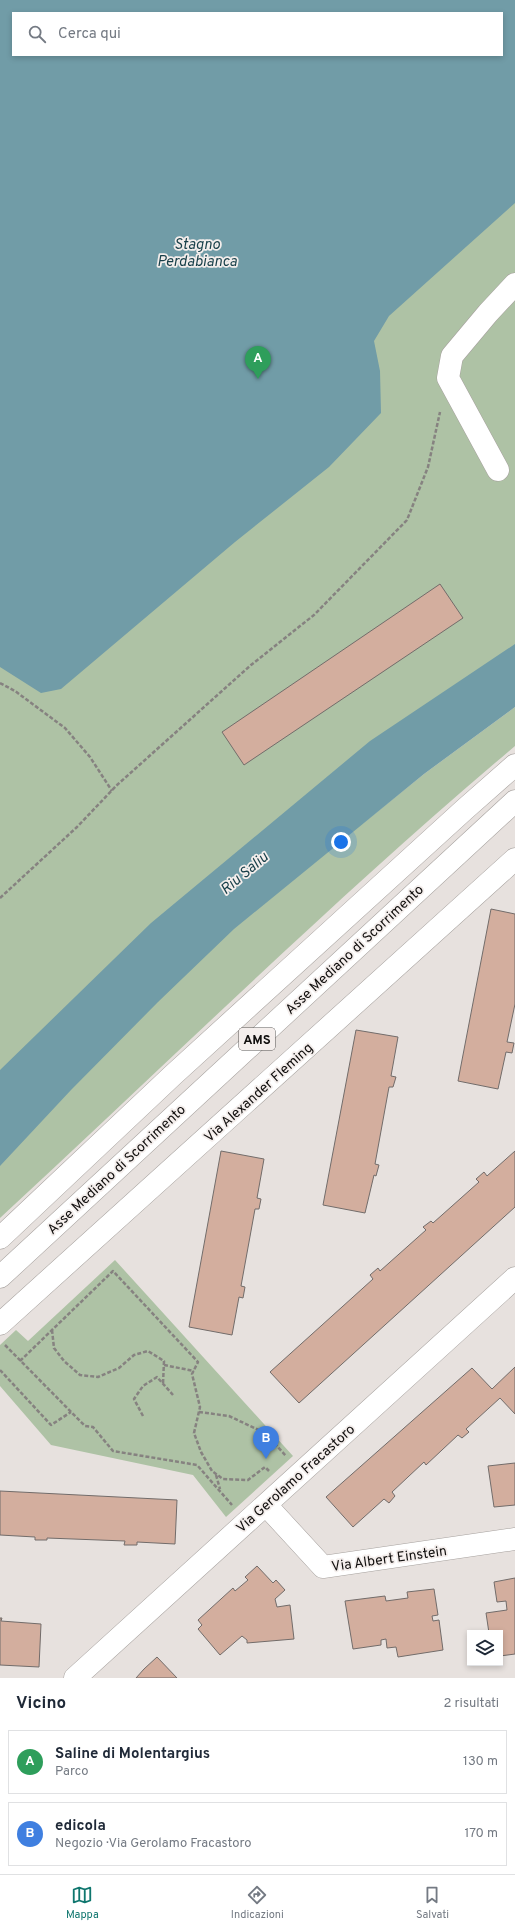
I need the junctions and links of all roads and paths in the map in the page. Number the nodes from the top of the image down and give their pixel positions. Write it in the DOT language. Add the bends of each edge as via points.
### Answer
graph roads {
  1 [pos="515,284"];
  2 [pos="448,378"];
  3 [pos="498,470"];
  4 [pos="0,684"];
  5 [pos="515,766"];
  6 [pos="112,791"];
  7 [pos="515,800"];
  8 [pos="515,860"];
  9 [pos="0,898"];
  10 [pos="0,1238"];
  11 [pos="0,1277"];
  12 [pos="515,1278"];
  13 [pos="52,1330"];
  14 [pos="1,1333"];
  15 [pos="20,1361"];
  16 [pos="164,1365"];
  17 [pos="0,1370"];
  18 [pos="194,1370"];
  19 [pos="163,1384"];
  20 [pos="173,1395"];
  21 [pos="71,1412"];
  22 [pos="199,1412"];
  23 [pos="143,1416"];
  24 [pos="302,1472"];
  25 [pos="216,1474"];
  26 [pos="284,1488"];
  27 [pos="220,1491"];
  28 [pos="266,1505"];
  29 [pos="247,1522"];
  30 [pos="515,1539"];
  31 [pos="75,1678"];
  1 -- 2 [label="main road" via="452,356"];
  2 -- 3 [label="main road"];
  2 -- 6 [label="path" via="428,467 407,520 314,615 251,665"];
  4 -- 6 [label="path" via="15,691 65,728 90,757"];
  5 -- 10 [label="main road, Asse Mediano di Scorrimento / AMS" via="453,819 173,1075"];
  6 -- 9 [label="path"];
  7 -- 11 [label="main road, Asse Mediano di Scorrimento / AMS"];
  8 -- 14 [label="main road, Via Alexander Fleming"];
  12 -- 24 [label="main road, Via Gerolamo Fracastoro"];
  13 -- 15 [label="path"];
  13 -- 16 [label="path" via="54,1348 80,1375 98,1377 119,1368 134,1355 148,1351 164,1361"];
  13 -- 18 [label="path" via="113,1271 198,1362"];
  14 -- 15 [label="path"];
  15 -- 21 [label="path"];
  16 -- 18 [label="path"];
  16 -- 19 [label="path"];
  17 -- 21 [label="path" via="51,1426"];
  18 -- 22 [label="path" via="192,1374 200,1406"];
  19 -- 20 [label="path"];
  19 -- 23 [label="path" via="157,1377 143,1386 134,1399"];
  21 -- 27 [label="path" via="85,1426 93,1427 113,1451 197,1465"];
  22 -- 24 [label="path" via="229,1416 265,1433"];
  22 -- 25 [label="path" via="194,1433 201,1452"];
  24 -- 26 [label="main road, Via Gerolamo Fracastoro"];
  25 -- 26 [label="path" via="223,1479 248,1480 265,1467"];
  25 -- 27 [label="path"];
  26 -- 28 [label="main road, Via Gerolamo Fracastoro"];
  27 -- 29 [label="path"];
  28 -- 29 [label="main road, Via Gerolamo Fracastoro"];
  28 -- 30 [label="main road, Via Albert Einstein" via="323,1567"];
  29 -- 31 [label="main road, Via Gerolamo Fracastoro"];
}
